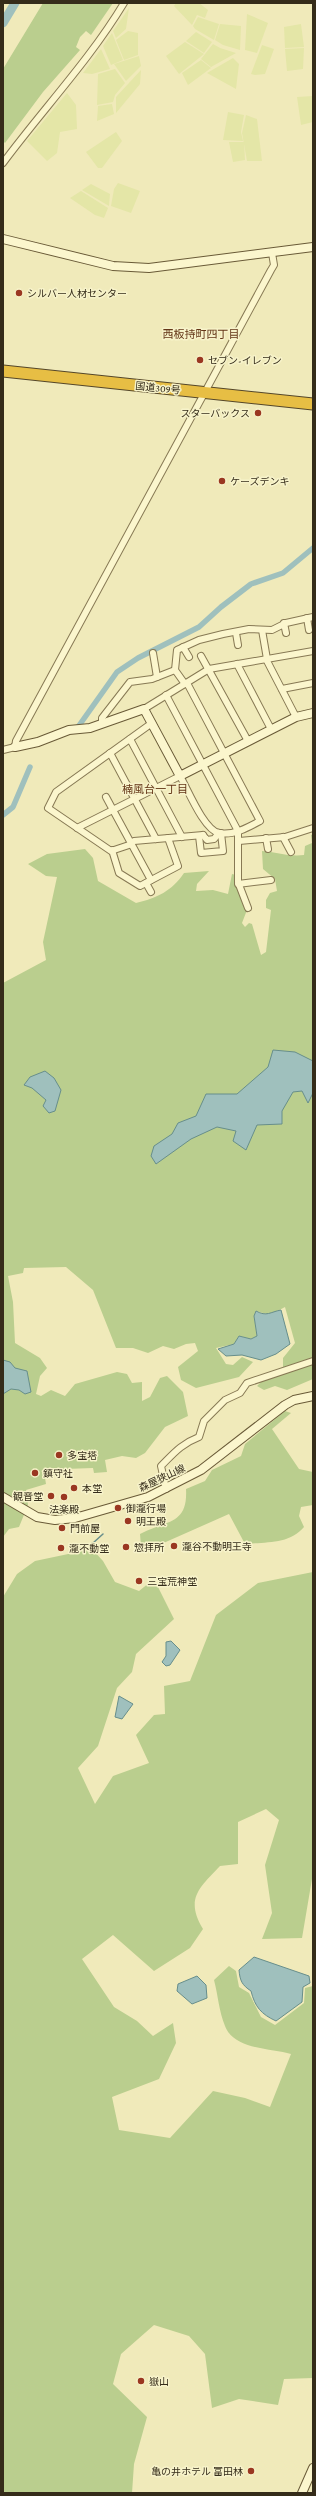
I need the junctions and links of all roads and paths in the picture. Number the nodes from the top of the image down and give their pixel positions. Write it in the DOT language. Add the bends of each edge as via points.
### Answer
graph roads {
  1 [pos="124,3"];
  2 [pos="3,163"];
  3 [pos="3,239"];
  4 [pos="313,247"];
  5 [pos="272,253"];
  6 [pos="3,364"];
  7 [pos="3,371"];
  8 [pos="205,389"];
  9 [pos="313,397"];
  10 [pos="313,404"];
  11 [pos="310,617"];
  12 [pos="284,623"];
  13 [pos="262,630"];
  14 [pos="309,630"];
  15 [pos="236,633"];
  16 [pos="286,633"];
  17 [pos="238,644"];
  18 [pos="183,647"];
  19 [pos="313,651"];
  20 [pos="153,653"];
  21 [pos="201,656"];
  22 [pos="189,657"];
  23 [pos="266,659"];
  24 [pos="237,664"];
  25 [pos="209,669"];
  26 [pos="175,670"];
  27 [pos="157,677"];
  28 [pos="186,683"];
  29 [pos="313,683"];
  30 [pos="282,689"];
  31 [pos="166,696"];
  32 [pos="144,709"];
  33 [pos="313,713"];
  34 [pos="296,717"];
  35 [pos="152,723"];
  36 [pos="102,724"];
  37 [pos="271,729"];
  38 [pos="130,739"];
  39 [pos="248,741"];
  40 [pos="15,747"];
  41 [pos="3,750"];
  42 [pos="110,753"];
  43 [pos="224,753"];
  44 [pos="202,764"];
  45 [pos="180,776"];
  46 [pos="156,788"];
  47 [pos="106,796"];
  48 [pos="135,799"];
  49 [pos="113,810"];
  50 [pos="208,827"];
  51 [pos="77,828"];
  52 [pos="313,828"];
  53 [pos="238,831"];
  54 [pos="220,833"];
  55 [pos="201,836"];
  56 [pos="182,837"];
  57 [pos="283,837"];
  58 [pos="168,838"];
  59 [pos="266,838"];
  60 [pos="156,839"];
  61 [pos="239,841"];
  62 [pos="131,843"];
  63 [pos="268,849"];
  64 [pos="112,850"];
  65 [pos="292,852"];
  66 [pos="271,880"];
  67 [pos="149,882"];
  68 [pos="238,884"];
  69 [pos="151,892"];
  70 [pos="248,908"];
  71 [pos="313,1361"];
  72 [pos="313,1396"];
  73 [pos="166,1489"];
  74 [pos="3,1497"];
  75 [pos="313,2468"];
  76 [pos="302,2493"];
  1 -- 2 [label="street" via="77,72 44,109"];
  3 -- 5 [label="street" via="113,266 127,267 165,267"];
  4 -- 5 [label="street"];
  5 -- 8 [label="street" via="274,265"];
  6 -- 8 [label="highway, 国道309号"];
  7 -- 8 [label="highway, 国道309号"];
  8 -- 9 [label="highway, 国道309号"];
  8 -- 10 [label="highway, 国道309号"];
  8 -- 40 [label="street"];
  11 -- 12 [label="street"];
  11 -- 14 [label="street"];
  12 -- 13 [label="street" via="272,630"];
  12 -- 16 [label="street"];
  13 -- 15 [label="street" via="249,629"];
  13 -- 23 [label="street"];
  15 -- 17 [label="street"];
  15 -- 18 [label="street"];
  18 -- 22 [label="street"];
  18 -- 26 [label="street" via="176,651"];
  19 -- 23 [label="street"];
  20 -- 27 [label="street"];
  21 -- 25 [label="street"];
  23 -- 24 [label="street"];
  23 -- 30 [label="street"];
  24 -- 25 [label="street"];
  24 -- 37 [label="street"];
  25 -- 28 [label="street"];
  25 -- 39 [label="street"];
  26 -- 27 [label="street"];
  26 -- 28 [label="street"];
  27 -- 36 [label="street" via="128,684 102,718"];
  28 -- 31 [label="street"];
  28 -- 43 [label="street"];
  29 -- 30 [label="street"];
  30 -- 34 [label="street"];
  31 -- 32 [label="street"];
  31 -- 44 [label="street"];
  32 -- 35 [label="street"];
  32 -- 36 [label="street"];
  33 -- 34 [label="street"];
  34 -- 37 [label="street"];
  35 -- 38 [label="street"];
  35 -- 45 [label="street"];
  36 -- 40 [label="street" via="86,729 69,730 38,742"];
  37 -- 39 [label="street"];
  38 -- 42 [label="street"];
  38 -- 46 [label="street"];
  39 -- 43 [label="street"];
  40 -- 41 [label="street"];
  42 -- 48 [label="street"];
  42 -- 51 [label="street" via="56,792 48,808"];
  43 -- 44 [label="street"];
  43 -- 53 [label="street" via="260,821"];
  44 -- 45 [label="street"];
  44 -- 53 [label="street"];
  45 -- 46 [label="street"];
  45 -- 50 [label="street"];
  46 -- 48 [label="street"];
  46 -- 56 [label="street"];
  47 -- 49 [label="street"];
  48 -- 49 [label="street"];
  48 -- 60 [label="street"];
  49 -- 51 [label="street"];
  49 -- 62 [label="street"];
  50 -- 54 [label="street"];
  50 -- 55 [label="street"];
  51 -- 64 [label="street"];
  52 -- 57 [label="street"];
  53 -- 54 [label="street"];
  53 -- 61 [label="street"];
  54 -- 55 [label="street" via="214,839 207,840"];
  54 -- 55 [label="street" via="223,851 201,853"];
  55 -- 56 [label="street"];
  56 -- 58 [label="street"];
  57 -- 59 [label="street"];
  57 -- 65 [label="street"];
  58 -- 60 [label="street"];
  58 -- 67 [label="street" via="178,866"];
  59 -- 61 [label="street"];
  59 -- 63 [label="street"];
  60 -- 62 [label="street"];
  61 -- 68 [label="street"];
  62 -- 64 [label="street"];
  62 -- 67 [label="street"];
  64 -- 67 [label="street" via="119,873 140,886"];
  66 -- 68 [label="street"];
  67 -- 69 [label="street"];
  68 -- 70 [label="street"];
  71 -- 73 [label="street" via="246,1384 240,1393 226,1400 204,1421 199,1436 183,1443 173,1457 160,1466"];
  72 -- 73 [label="street, 森屋狭山線" via="294,1400 285,1405 201,1470"];
  73 -- 74 [label="street, 森屋狭山線" via="100,1512 55,1520 37,1517"];
  75 -- 76 [label="street"];
}
